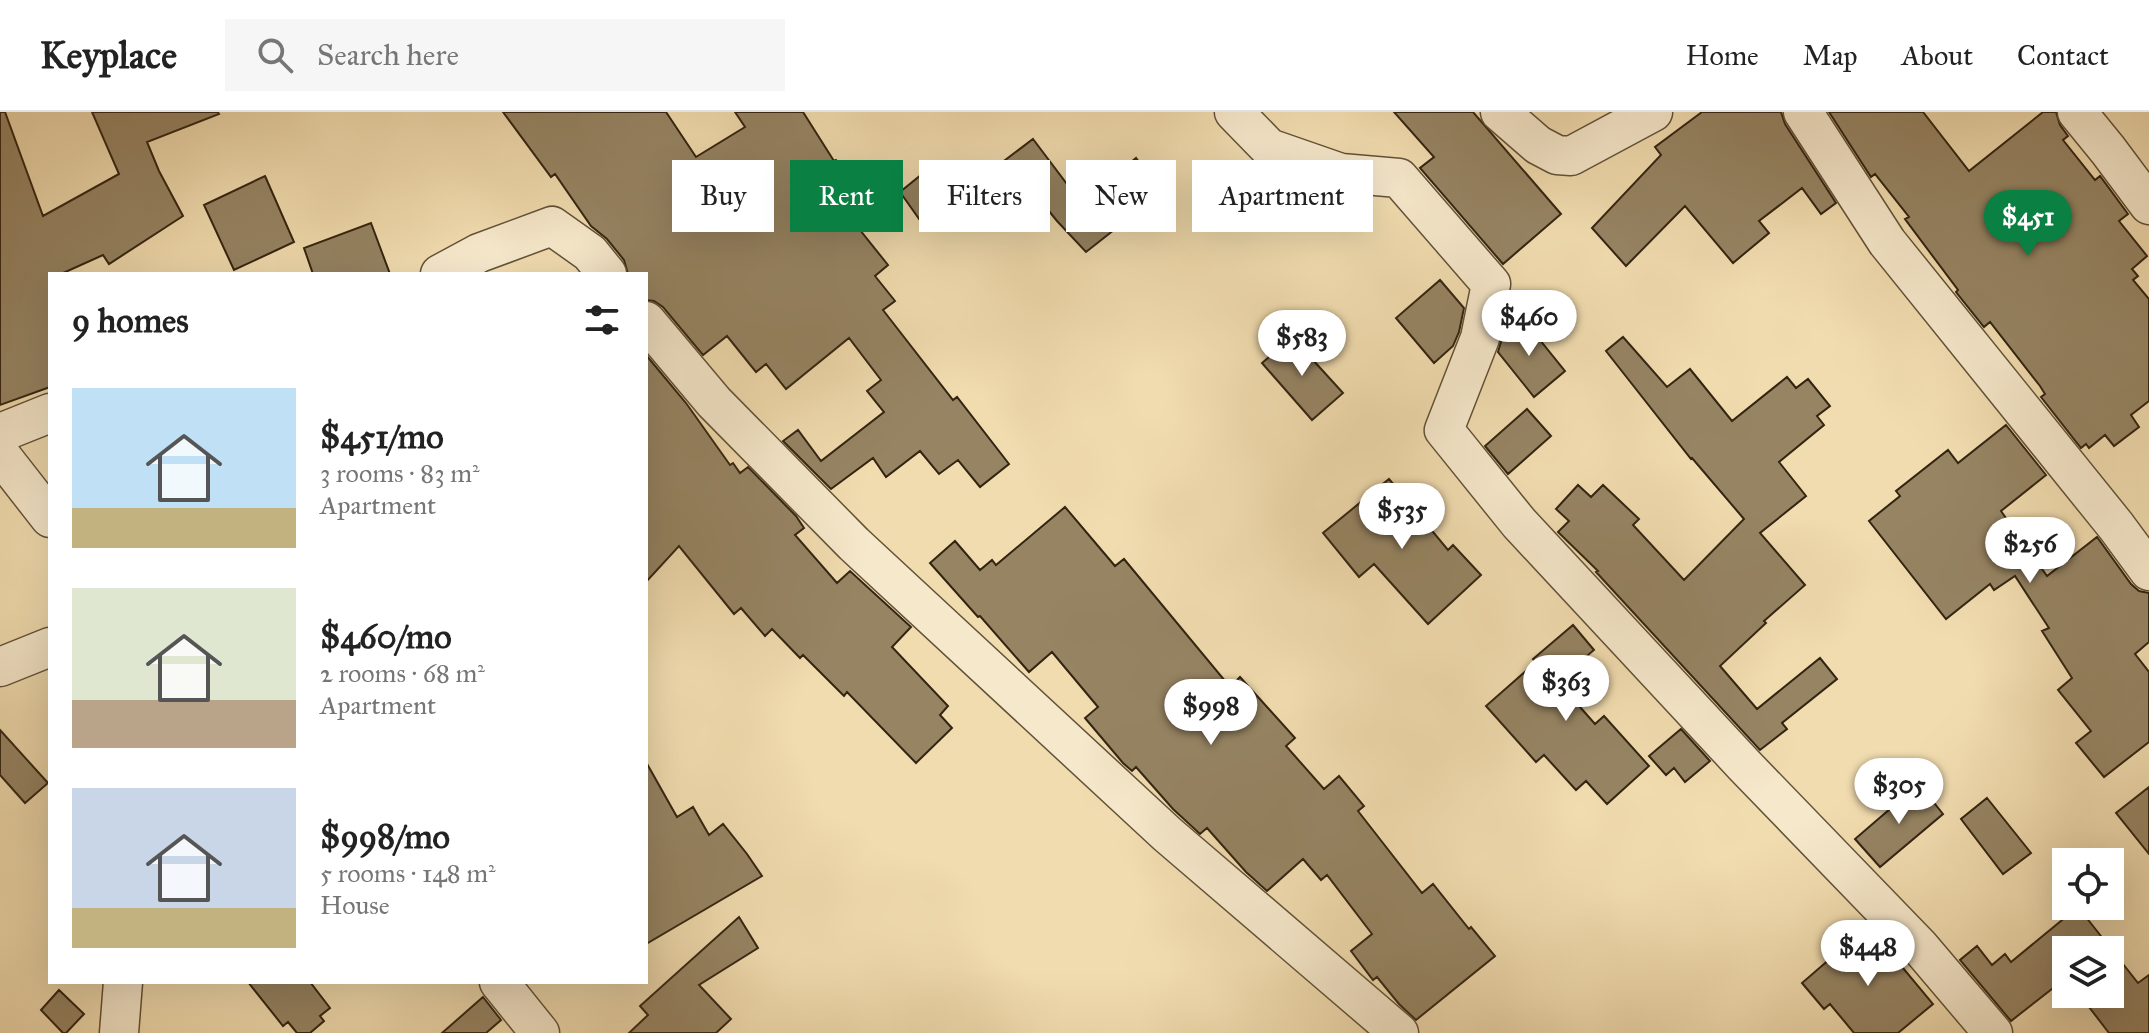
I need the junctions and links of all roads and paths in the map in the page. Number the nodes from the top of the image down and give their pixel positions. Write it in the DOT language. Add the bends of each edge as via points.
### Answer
graph roads {
  1 [pos="1234,112"];
  2 [pos="1500,112"];
  3 [pos="1653,112"];
  4 [pos="1803,112"];
  5 [pos="2077,112"];
  6 [pos="2149,205"];
  7 [pos="444,272"];
  8 [pos="605,272"];
  9 [pos="648,323"];
  10 [pos="48,414"];
  11 [pos="0,433"];
  12 [pos="0,454"];
  13 [pos="48,515"];
  14 [pos="2149,571"];
  15 [pos="48,648"];
  16 [pos="0,667"];
  17 [pos="123,984"];
  18 [pos="501,984"];
  19 [pos="119,1033"];
  20 [pos="540,1033"];
  21 [pos="1399,1033"];
  22 [pos="1993,1033"];
  1 -- 22 [label="street" via="1269,148 1341,173 1399,178 1491,284 1480,338 1444,430 1519,523 1920,947"];
  2 -- 3 [label="street" via="1538,145 1571,156"];
  4 -- 14 [label="street" via="1887,242"];
  5 -- 6 [label="street"];
  7 -- 8 [label="street" via="552,226 590,253"];
  9 -- 21 [label="street" via="714,402 866,554 1167,834"];
  10 -- 11 [label="street"];
  12 -- 13 [label="street"];
  15 -- 16 [label="street"];
  17 -- 19 [label="street"];
  18 -- 20 [label="street"];
}
